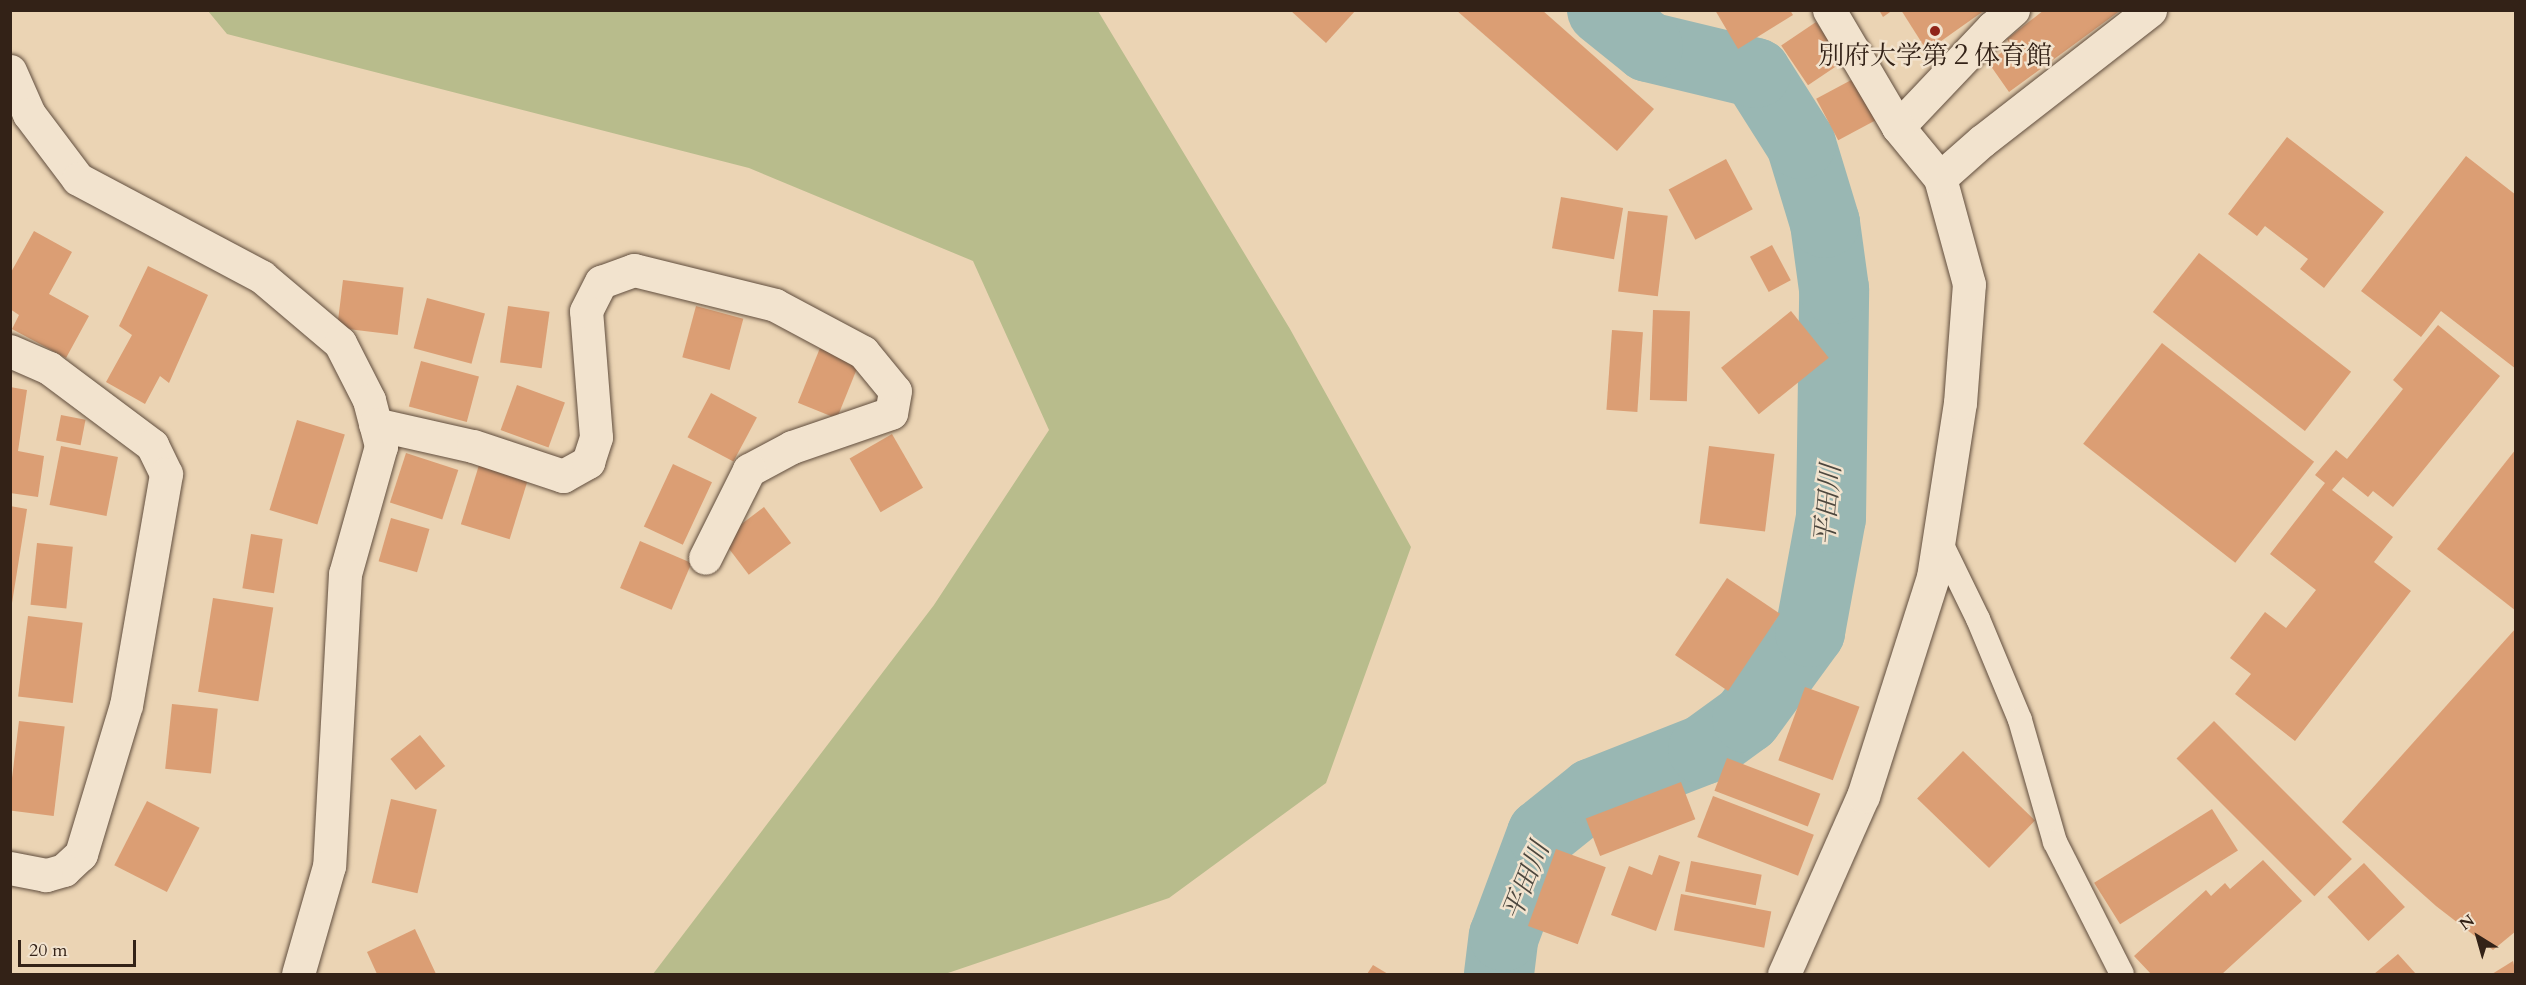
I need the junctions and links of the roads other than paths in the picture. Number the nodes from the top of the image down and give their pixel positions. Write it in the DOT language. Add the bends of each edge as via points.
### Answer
graph roads {
  1 [pos="1829,10"];
  2 [pos="2013,10"];
  3 [pos="2151,10"];
  4 [pos="10,71"];
  5 [pos="1898,127"];
  6 [pos="1940,178"];
  7 [pos="10,351"];
  8 [pos="375,424"];
  9 [pos="1939,539"];
  10 [pos="705,558"];
  11 [pos="10,868"];
  12 [pos="298,975"];
  13 [pos="1784,975"];
  14 [pos="2122,975"];
  1 -- 5 [label="street"];
  2 -- 5 [label="street"];
  3 -- 6 [label="street"];
  4 -- 8 [label="street" via="29,114 78,179 262,277 340,343 369,400"];
  5 -- 6 [label="street"];
  6 -- 9 [label="street" via="1969,284 1960,403"];
  7 -- 11 [label="street" via="49,368 152,445 166,474 126,705 81,854 63,870 46,875"];
  8 -- 10 [label="street" via="473,446 563,476 588,462 596,437 586,311 601,282 634,270 775,305 863,352 896,391 891,413 792,447 749,470"];
  8 -- 12 [label="street" via="381,446 345,574 328,866"];
  9 -- 13 [label="street" via="1933,577 1863,796"];
  9 -- 14 [label="lane" via="2020,720 2055,842"];
}
